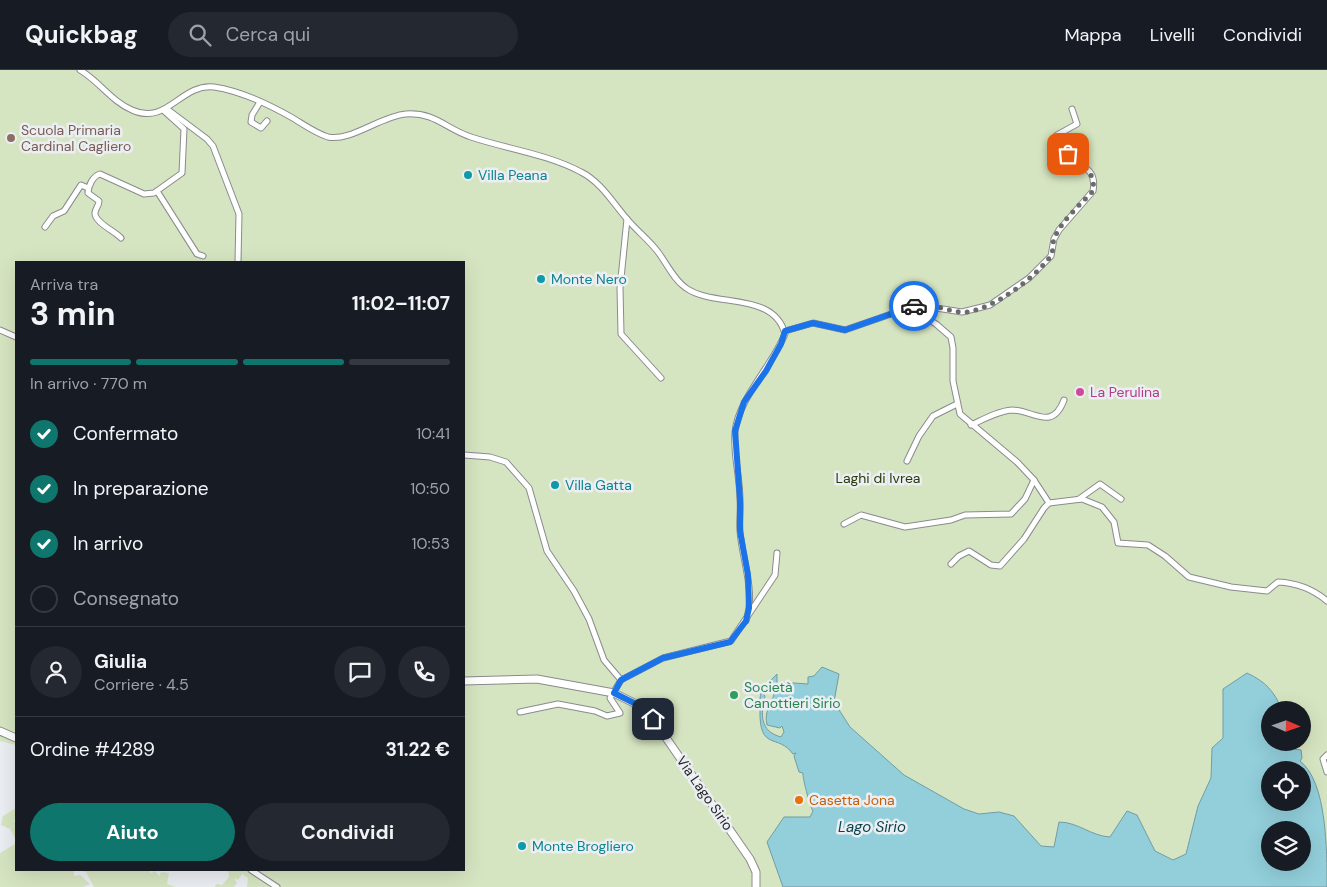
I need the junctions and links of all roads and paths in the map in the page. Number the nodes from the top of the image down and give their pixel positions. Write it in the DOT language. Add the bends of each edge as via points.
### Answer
graph roads {
  1 [pos="80,70"];
  2 [pos="260,102"];
  3 [pos="1072,109"];
  4 [pos="166,110"];
  5 [pos="267,121"];
  6 [pos="88,188"];
  7 [pos="157,190"];
  8 [pos="627,220"];
  9 [pos="44,227"];
  10 [pos="121,238"];
  11 [pos="203,256"];
  12 [pos="238,261"];
  13 [pos="911,308"];
  14 [pos="0,330"];
  15 [pos="785,331"];
  16 [pos="15,336"];
  17 [pos="661,378"];
  18 [pos="1064,400"];
  19 [pos="957,404"];
  20 [pos="971,425"];
  21 [pos="465,455"];
  22 [pos="907,461"];
  23 [pos="1034,480"];
  24 [pos="1121,499"];
  25 [pos="1078,500"];
  26 [pos="1049,504"];
  27 [pos="844,524"];
  28 [pos="777,553"];
  29 [pos="951,564"];
  30 [pos="1327,601"];
  31 [pos="746,621"];
  32 [pos="621,680"];
  33 [pos="465,682"];
  34 [pos="614,693"];
  35 [pos="520,712"];
  36 [pos="0,732"];
  37 [pos="15,738"];
  38 [pos="1327,755"];
  39 [pos="1327,772"];
  40 [pos="253,871"];
  41 [pos="277,887"];
  42 [pos="756,887"];
  1 -- 4 [label="street" via="129,109 147,114"];
  2 -- 4 [label="street" via="225,89 201,87 187,93"];
  2 -- 5 [label="street" via="251,122 261,128"];
  2 -- 8 [label="street" via="331,137 348,135 393,116 431,117 472,137 583,173 606,193"];
  3 -- 13 [label="street" via="1077,124 1057,136 1068,154 1087,167 1094,183 1093,191 1054,239 1051,256 1023,283 990,305 962,312 921,304"];
  4 -- 7 [label="street" via="184,129 184,165 180,176"];
  4 -- 12 [label="street" via="213,146 239,214"];
  6 -- 7 [label="street" via="100,174 144,194"];
  6 -- 9 [label="street" via="81,185 64,211 53,216"];
  6 -- 10 [label="street" via="88,193 99,201 96,216"];
  7 -- 11 [label="street" via="197,254"];
  8 -- 15 [label="street" via="654,247 683,287 700,297 742,301 757,306 776,318"];
  8 -- 17 [label="street" via="620,288 621,334"];
  13 -- 15 [label="street" via="845,330 813,323"];
  13 -- 19 [label="street" via="950,336"];
  14 -- 16 [label="street"];
  15 -- 31 [label="street" via="766,371 744,402 735,431 740,531 748,575"];
  18 -- 20 [label="street" via="1060,410 1048,418 1014,410 1003,411"];
  19 -- 20 [label="street" via="960,414"];
  19 -- 22 [label="street" via="933,416"];
  20 -- 23 [label="street" via="1007,453"];
  21 -- 32 [label="street" via="506,462 529,488 548,551 589,619 604,660"];
  23 -- 26 [label="street"];
  23 -- 27 [label="street" via="1025,499 1012,514 965,515 904,527 861,515"];
  24 -- 25 [label="street" via="1100,484"];
  25 -- 26 [label="street"];
  25 -- 30 [label="street" via="1091,501 1111,516 1118,543 1148,545 1189,577 1267,591 1278,582 1286,582 1308,588"];
  26 -- 29 [label="street" via="1000,566 992,565 969,551"];
  28 -- 31 [label="street" via="775,575"];
  31 -- 32 [label="street" via="730,642 663,658"];
  32 -- 34 [label="street"];
  33 -- 34 [label="main road, Via Lago Sirio" via="537,679"];
  34 -- 35 [label="street" via="610,698 620,713 608,716 558,704"];
  34 -- 42 [label="main road, Via Lago Sirio" via="638,705 653,719 750,859 756,872"];
  36 -- 37 [label="main road"];
  38 -- 39 [label="street" via="1323,759"];
  40 -- 41 [label="street"];
}
